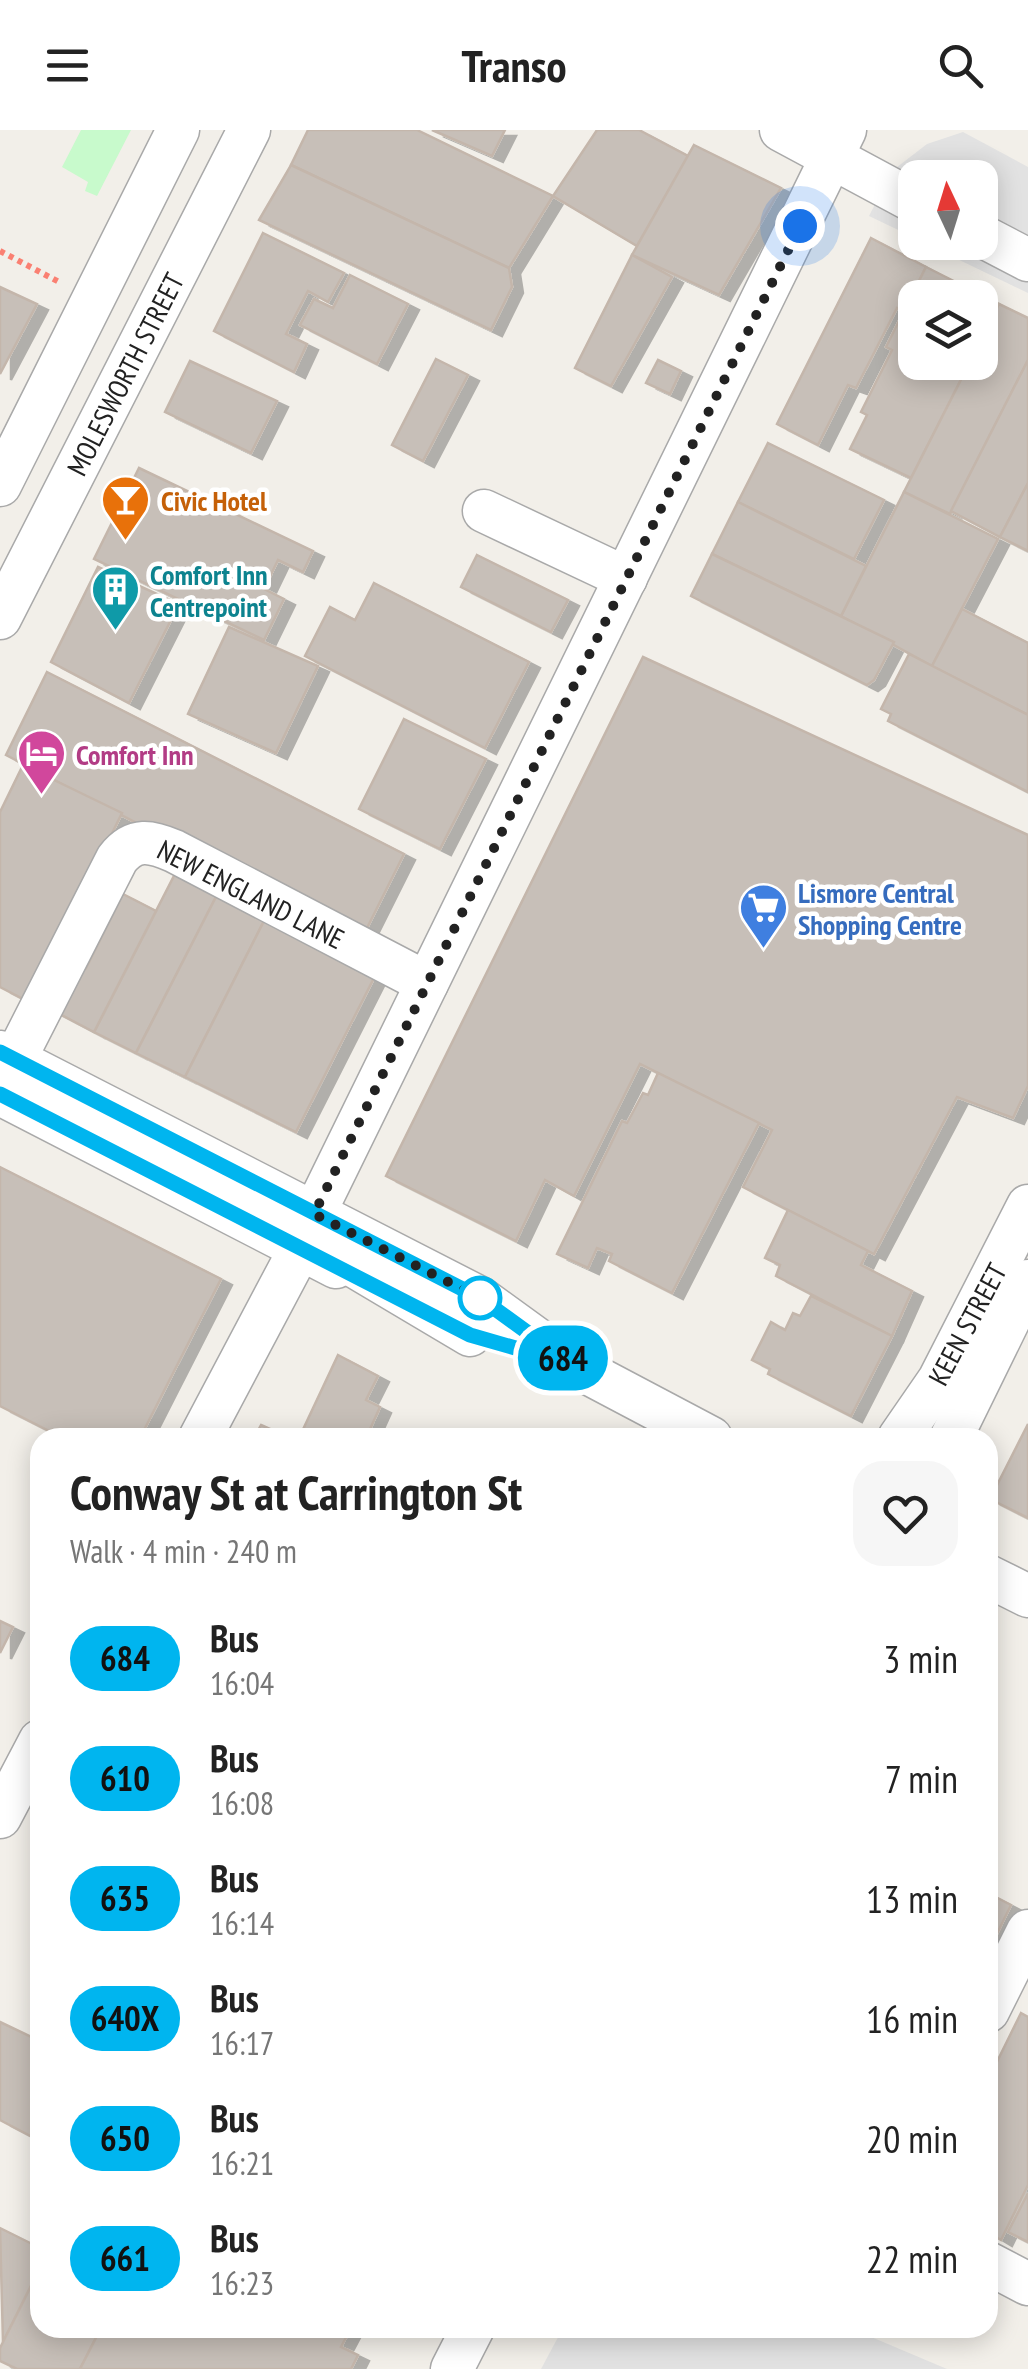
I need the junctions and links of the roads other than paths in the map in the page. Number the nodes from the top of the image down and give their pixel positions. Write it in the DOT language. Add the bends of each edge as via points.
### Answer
graph roads {
  1 [pos="178,130"];
  2 [pos="249,130"];
  3 [pos="780,130"];
  4 [pos="839,145"];
  5 [pos="898,189"];
  6 [pos="998,244"];
  7 [pos="1028,260"];
  8 [pos="0,484"];
  9 [pos="484,510"];
  10 [pos="626,578"];
  11 [pos="0,618"];
  12 [pos="427,984"];
  13 [pos="5,1068"];
  14 [pos="1028,1206"];
  15 [pos="307,1232"];
  16 [pos="1028,1281"];
  17 [pos="571,1364"];
  18 [pos="205,1428"];
  19 [pos="692,1428"];
  20 [pos="906,1428"];
  21 [pos="956,1428"];
  22 [pos="998,1581"];
  23 [pos="1028,1596"];
  24 [pos="30,1761"];
  25 [pos="0,1818"];
  26 [pos="1028,1931"];
  27 [pos="998,1991"];
  28 [pos="998,2269"];
  29 [pos="1028,2284"];
  30 [pos="467,2338"];
  31 [pos="452,2369"];
  1 -- 8 [label="street"];
  2 -- 11 [label="street, MOLESWORTH STREET"];
  3 -- 4 [label="street"];
  4 -- 5 [label="street"];
  4 -- 10 [label="street"];
  6 -- 7 [label="street"];
  9 -- 10 [label="street"];
  10 -- 12 [label="street"];
  12 -- 13 [label="street, NEW ENGLAND LANE" via="174,851 136,843 117,859"];
  12 -- 15 [label="street"];
  13 -- 15 [label="street"];
  14 -- 20 [label="street, KEEN STREET" via="939,1380"];
  15 -- 17 [label="street" via="480,1298"];
  15 -- 17 [label="street" via="470,1335"];
  15 -- 18 [label="street"];
  16 -- 21 [label="street, KEEN STREET"];
  17 -- 19 [label="street"];
  22 -- 23 [label="street"];
  24 -- 25 [label="street"];
  26 -- 27 [label="street"];
  28 -- 29 [label="street"];
  30 -- 31 [label="street"];
}
